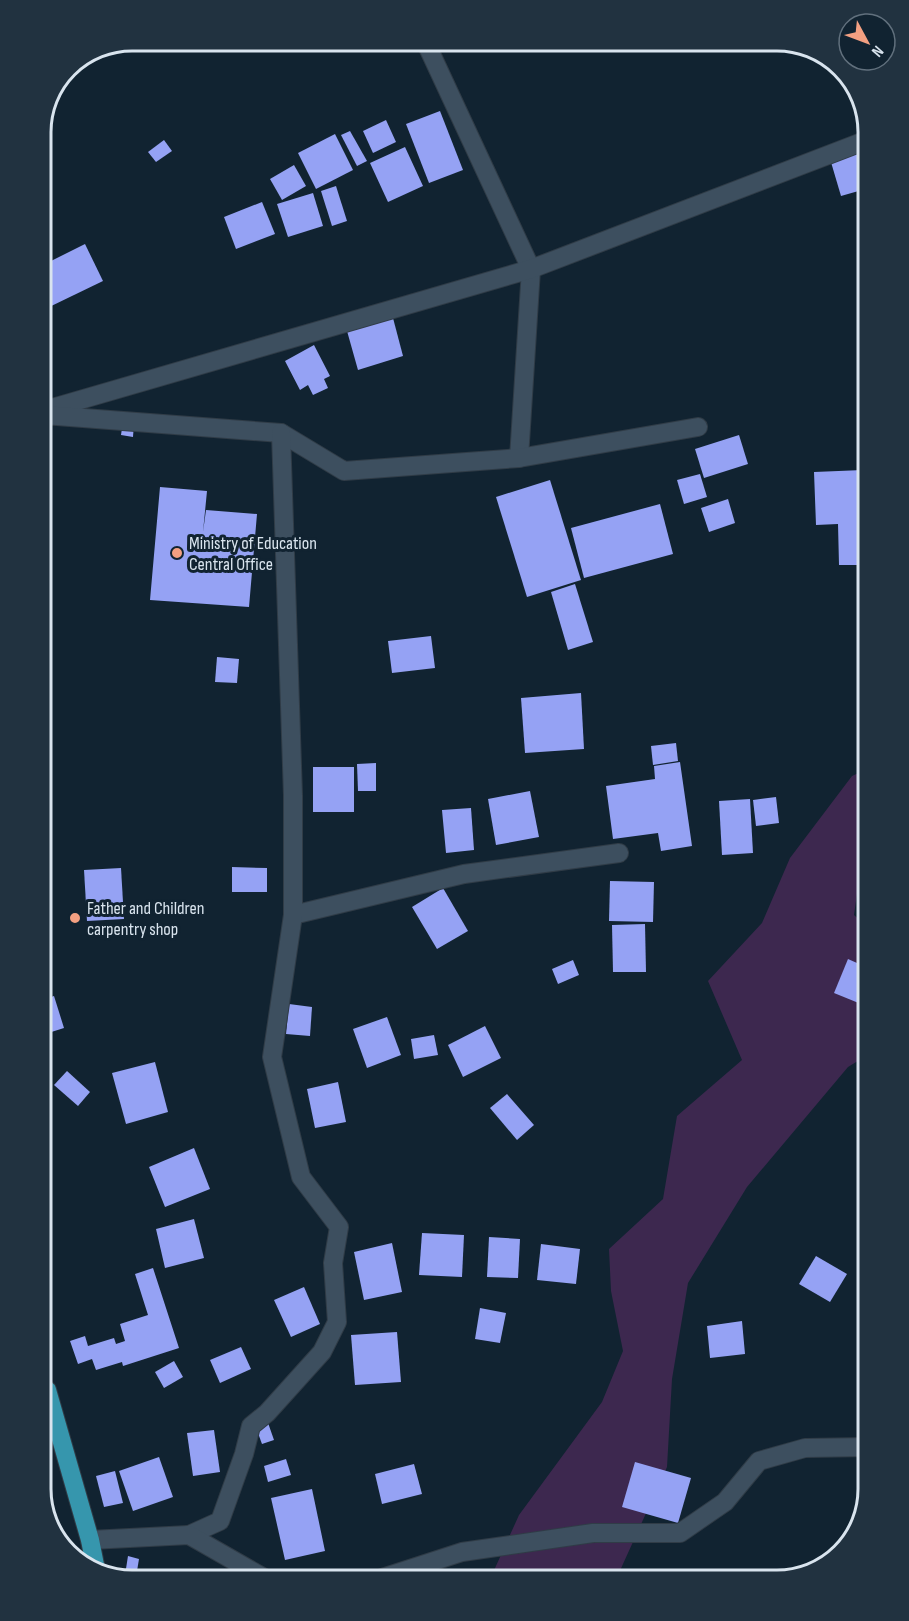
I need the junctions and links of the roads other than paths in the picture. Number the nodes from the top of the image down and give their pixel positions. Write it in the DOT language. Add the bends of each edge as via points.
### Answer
graph roads {
  1 [pos="430,51"];
  2 [pos="858,144"];
  3 [pos="531,269"];
  4 [pos="51,410"];
  5 [pos="51,414"];
  6 [pos="698,427"];
  7 [pos="281,433"];
  8 [pos="519,458"];
  9 [pos="618,853"];
  10 [pos="293,915"];
  11 [pos="51,1404"];
  12 [pos="858,1447"];
  13 [pos="189,1535"];
  14 [pos="90,1540"];
  15 [pos="94,1561"];
  16 [pos="250,1570"];
  17 [pos="408,1570"];
  1 -- 3 [label="street"];
  2 -- 3 [label="street"];
  3 -- 4 [label="street"];
  3 -- 8 [label="street"];
  5 -- 7 [label="street"];
  6 -- 8 [label="street"];
  7 -- 8 [label="street" via="344,471"];
  7 -- 10 [label="street"];
  9 -- 10 [label="street" via="464,874"];
  10 -- 13 [label="street" via="272,1057 301,1177 339,1227 333,1263 337,1322 322,1352 267,1413 250,1426 220,1521"];
  11 -- 14 [label="main road"];
  12 -- 17 [label="street" via="805,1448 759,1461 725,1502 680,1533 593,1533 474,1550"];
  13 -- 14 [label="street"];
  13 -- 16 [label="street"];
  14 -- 15 [label="main road"];
}
